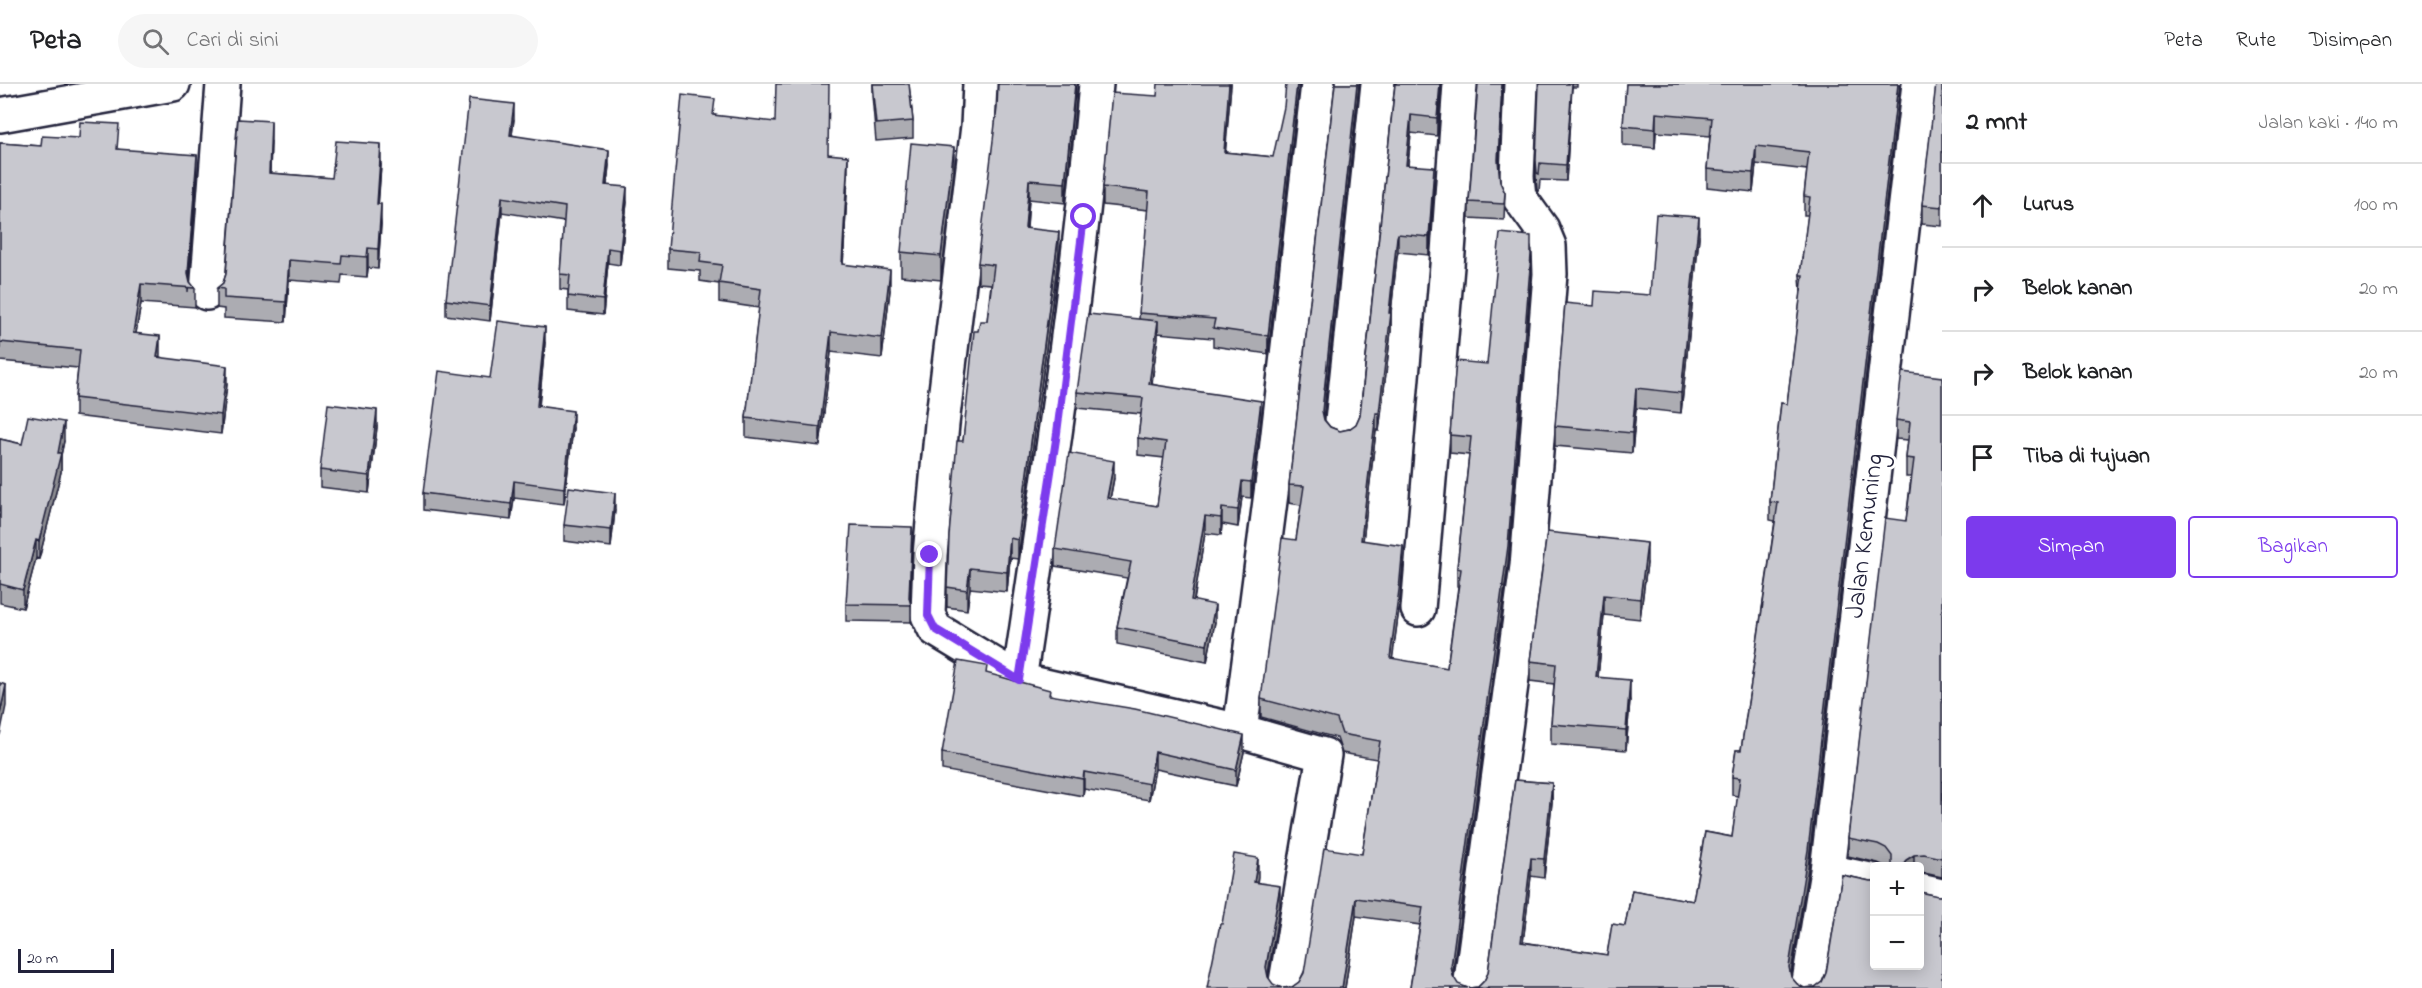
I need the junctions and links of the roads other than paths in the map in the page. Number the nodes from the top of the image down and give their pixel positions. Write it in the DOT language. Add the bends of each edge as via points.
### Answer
graph roads {
  1 [pos="173,84"];
  2 [pos="223,84"];
  3 [pos="980,84"];
  4 [pos="1096,84"];
  5 [pos="1318,84"];
  6 [pos="1378,84"];
  7 [pos="1460,84"];
  8 [pos="1521,84"];
  9 [pos="1919,84"];
  10 [pos="49,96"];
  11 [pos="0,115"];
  12 [pos="207,293"];
  13 [pos="1341,431"];
  14 [pos="1418,609"];
  15 [pos="1019,680"];
  16 [pos="1240,731"];
  17 [pos="1827,871"];
  18 [pos="1870,880"];
  19 [pos="1924,892"];
  20 [pos="1942,896"];
  21 [pos="1285,988"];
  22 [pos="1470,988"];
  23 [pos="1808,988"];
  1 -- 10 [label="street"];
  2 -- 12 [label="street"];
  3 -- 15 [label="street" via="942,424 928,615 935,629"];
  4 -- 15 [label="street" via="1058,422"];
  5 -- 16 [label="street" via="1275,466"];
  6 -- 13 [label="street"];
  7 -- 14 [label="street"];
  8 -- 22 [label="street" via="1516,177 1519,198 1542,229 1549,246 1550,274 1527,566"];
  9 -- 17 [label="street, Jalan Kemuning"];
  10 -- 11 [label="street"];
  15 -- 16 [label="street"];
  16 -- 21 [label="street" via="1324,755"];
  17 -- 18 [label="street"];
  17 -- 23 [label="street, Jalan Kemuning"];
  19 -- 20 [label="street"];
}
